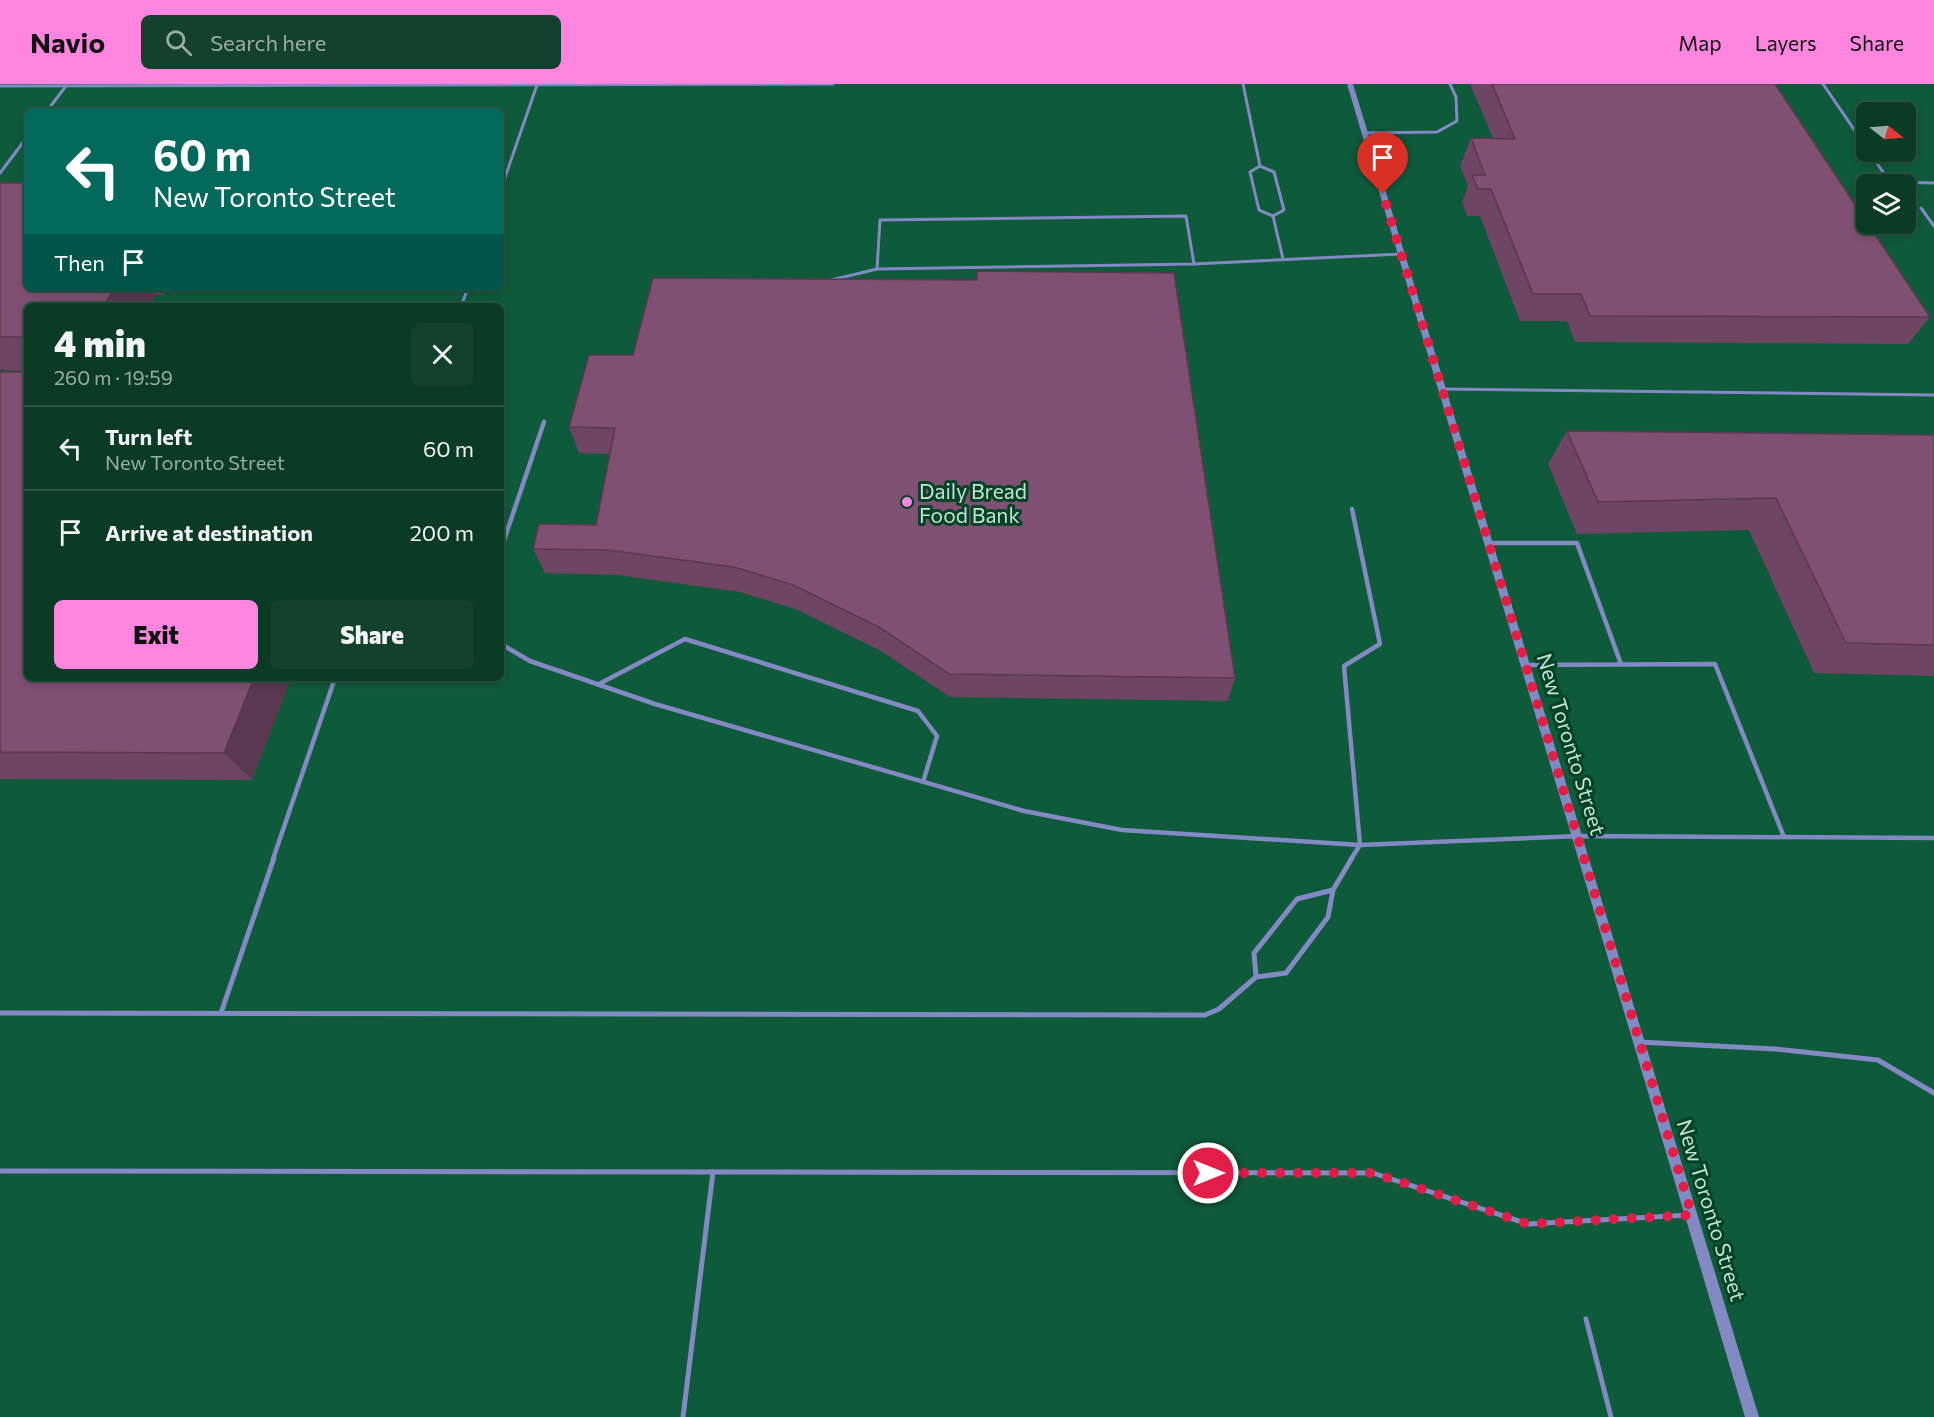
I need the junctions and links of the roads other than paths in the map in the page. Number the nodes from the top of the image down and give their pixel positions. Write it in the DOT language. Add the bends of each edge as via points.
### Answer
graph roads {
  1 [pos="833,84"];
  2 [pos="1243,84"];
  3 [pos="1350,84"];
  4 [pos="1450,84"];
  5 [pos="1823,84"];
  6 [pos="537,85"];
  7 [pos="0,86"];
  8 [pos="66,86"];
  9 [pos="49,108"];
  10 [pos="1856,132"];
  11 [pos="1364,133"];
  12 [pos="24,141"];
  13 [pos="1876,162"];
  14 [pos="1260,166"];
  15 [pos="0,173"];
  16 [pos="504,180"];
  17 [pos="1934,183"];
  18 [pos="1922,208"];
  19 [pos="1273,216"];
  20 [pos="1934,226"];
  21 [pos="1401,254"];
  22 [pos="1283,259"];
  23 [pos="1194,264"];
  24 [pos="877,269"];
  25 [pos="825,281"];
  26 [pos="1442,389"];
  27 [pos="1934,395"];
  28 [pos="544,421"];
  29 [pos="1352,509"];
  30 [pos="504,540"];
  31 [pos="1489,543"];
  32 [pos="504,646"];
  33 [pos="1621,664"];
  34 [pos="1526,665"];
  35 [pos="334,681"];
  36 [pos="599,684"];
  37 [pos="922,782"];
  38 [pos="1578,836"];
  39 [pos="1784,837"];
  40 [pos="1934,838"];
  41 [pos="1360,845"];
  42 [pos="1333,890"];
  43 [pos="1256,977"];
  44 [pos="0,1012"];
  45 [pos="221,1013"];
  46 [pos="1639,1042"];
  47 [pos="1934,1093"];
  48 [pos="0,1171"];
  49 [pos="713,1172"];
  50 [pos="1692,1215"];
  51 [pos="1586,1319"];
  52 [pos="683,1417"];
  53 [pos="1611,1417"];
  54 [pos="1752,1417"];
  1 -- 6 [label="lane"];
  2 -- 14 [label="lane"];
  3 -- 11 [label="street, New Toronto Street"];
  4 -- 11 [label="lane" via="1456,97 1457,121 1437,132"];
  5 -- 10 [label="lane"];
  6 -- 8 [label="lane"];
  6 -- 16 [label="lane"];
  7 -- 8 [label="lane"];
  8 -- 9 [label="lane"];
  11 -- 21 [label="street, New Toronto Street"];
  12 -- 15 [label="lane"];
  13 -- 17 [label="lane" via="1890,182"];
  14 -- 19 [label="lane" via="1250,172 1259,210"];
  14 -- 19 [label="lane" via="1274,172 1284,210"];
  18 -- 20 [label="lane"];
  19 -- 22 [label="lane"];
  21 -- 22 [label="lane"];
  21 -- 26 [label="street, New Toronto Street"];
  22 -- 23 [label="lane"];
  23 -- 24 [label="lane"];
  23 -- 24 [label="lane" via="1186,216 880,220"];
  24 -- 25 [label="lane"];
  26 -- 27 [label="lane"];
  26 -- 31 [label="street, New Toronto Street"];
  28 -- 30 [label="lane"];
  29 -- 41 [label="lane" via="1380,644 1344,666"];
  31 -- 33 [label="lane" via="1577,543"];
  31 -- 34 [label="street, New Toronto Street"];
  32 -- 36 [label="lane" via="530,661"];
  33 -- 34 [label="lane"];
  33 -- 39 [label="lane" via="1715,664"];
  34 -- 38 [label="street, New Toronto Street"];
  35 -- 45 [label="lane"];
  36 -- 37 [label="lane"];
  36 -- 37 [label="lane" via="684,639 918,711 937,736"];
  37 -- 41 [label="lane" via="1024,811 1122,830"];
  38 -- 39 [label="lane"];
  38 -- 41 [label="lane"];
  38 -- 46 [label="street, New Toronto Street"];
  39 -- 40 [label="lane"];
  41 -- 42 [label="lane"];
  42 -- 43 [label="lane" via="1328,917 1286,974"];
  42 -- 43 [label="lane" via="1297,899 1254,953"];
  43 -- 45 [label="lane" via="1219,1009 1205,1015"];
  44 -- 45 [label="lane"];
  46 -- 47 [label="lane" via="1775,1049 1878,1060"];
  46 -- 50 [label="street, New Toronto Street"];
  48 -- 49 [label="lane"];
  49 -- 50 [label="lane" via="1373,1173 1528,1224"];
  49 -- 52 [label="lane"];
  50 -- 54 [label="street, New Toronto Street"];
  51 -- 53 [label="lane"];
}
